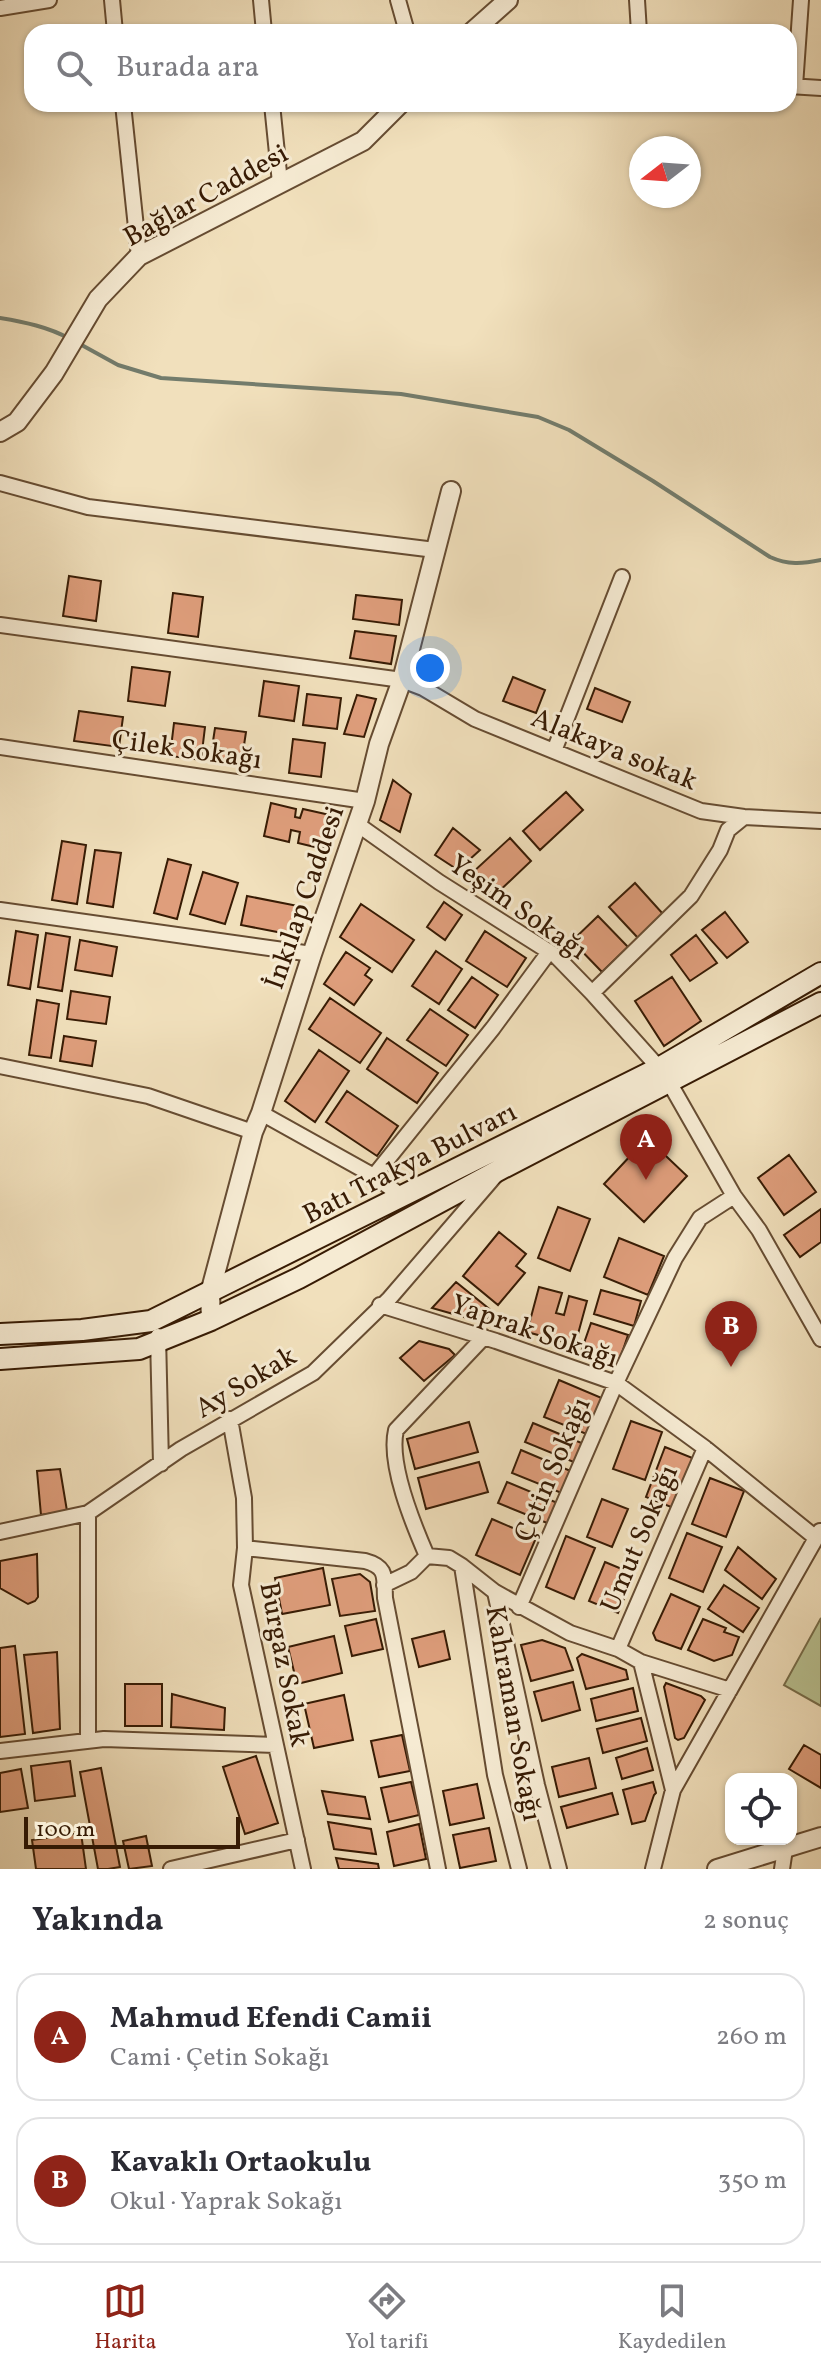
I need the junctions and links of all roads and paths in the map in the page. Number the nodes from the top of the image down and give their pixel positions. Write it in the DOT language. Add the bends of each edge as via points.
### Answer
graph roads {
  1 [pos="49,0"];
  2 [pos="112,0"];
  3 [pos="261,0"];
  4 [pos="398,0"];
  5 [pos="508,0"];
  6 [pos="637,0"];
  7 [pos="801,0"];
  8 [pos="0,8"];
  9 [pos="114,24"];
  10 [pos="263,24"];
  11 [pos="405,24"];
  12 [pos="481,24"];
  13 [pos="638,24"];
  14 [pos="797,38"];
  15 [pos="797,86"];
  16 [pos="821,88"];
  17 [pos="124,112"];
  18 [pos="273,112"];
  19 [pos="392,112"];
  20 [pos="280,183"];
  21 [pos="139,256"];
  22 [pos="0,432"];
  23 [pos="0,483"];
  24 [pos="451,491"];
  25 [pos="435,550"];
  26 [pos="622,577"];
  27 [pos="0,625"];
  28 [pos="402,680"];
  29 [pos="0,747"];
  30 [pos="554,751"];
  31 [pos="365,801"];
  32 [pos="744,817"];
  33 [pos="821,821"];
  34 [pos="357,824"];
  35 [pos="0,910"];
  36 [pos="549,952"];
  37 [pos="312,954"];
  38 [pos="821,973"];
  39 [pos="592,993"];
  40 [pos="821,1003"];
  41 [pos="0,1066"];
  42 [pos="664,1075"];
  43 [pos="261,1113"];
  44 [pos="253,1132"];
  45 [pos="501,1169"];
  46 [pos="374,1176"];
  47 [pos="734,1196"];
  48 [pos="403,1197"];
  49 [pos="210,1293"];
  50 [pos="380,1305"];
  51 [pos="158,1318"];
  52 [pos="211,1320"];
  53 [pos="0,1334"];
  54 [pos="484,1337"];
  55 [pos="821,1339"];
  56 [pos="158,1341"];
  57 [pos="0,1359"];
  58 [pos="616,1383"];
  59 [pos="230,1419"];
  60 [pos="705,1448"];
  61 [pos="161,1464"];
  62 [pos="88,1513"];
  63 [pos="0,1532"];
  64 [pos="818,1534"];
  65 [pos="245,1548"];
  66 [pos="427,1556"];
  67 [pos="462,1566"];
  68 [pos="384,1585"];
  69 [pos="495,1592"];
  70 [pos="519,1607"];
  71 [pos="618,1649"];
  72 [pos="641,1662"];
  73 [pos="730,1690"];
  74 [pos="88,1741"];
  75 [pos="275,1745"];
  76 [pos="0,1751"];
  77 [pos="673,1790"];
  78 [pos="821,1837"];
  79 [pos="297,1840"];
  80 [pos="785,1849"];
  81 [pos="171,1869"];
  82 [pos="303,1869"];
  83 [pos="438,1869"];
  84 [pos="519,1869"];
  85 [pos="559,1869"];
  86 [pos="653,1869"];
  87 [pos="717,1869"];
  88 [pos="782,1869"];
  1 -- 8 [label="street"];
  2 -- 9 [label="street"];
  3 -- 10 [label="street"];
  4 -- 11 [label="street"];
  5 -- 12 [label="street"];
  6 -- 13 [label="street"];
  7 -- 14 [label="street"];
  15 -- 16 [label="street"];
  17 -- 21 [label="street"];
  18 -- 20 [label="street"];
  19 -- 20 [label="street, Bağlar Caddesi" via="363,141"];
  20 -- 21 [label="street, Bağlar Caddesi"];
  21 -- 22 [label="street, Bağlar Caddesi" via="98,299 17,422"];
  23 -- 25 [label="street" via="88,507"];
  24 -- 25 [label="street, İnkılap Caddesi"];
  25 -- 28 [label="street, İnkılap Caddesi"];
  26 -- 30 [label="street"];
  27 -- 28 [label="street, Alakaya sokak"];
  28 -- 30 [label="street, Alakaya sokak" via="475,719"];
  28 -- 31 [label="street, İnkılap Caddesi"];
  29 -- 31 [label="street, Çilek Sokağı"];
  30 -- 32 [label="street, Alakaya sokak" via="701,811"];
  31 -- 34 [label="street, İnkılap Caddesi"];
  32 -- 33 [label="street, Alakaya sokak"];
  32 -- 39 [label="street" via="728,830 691,896"];
  34 -- 36 [label="street, Yeşim Sokağı"];
  34 -- 37 [label="street, İnkılap Caddesi"];
  35 -- 37 [label="street"];
  36 -- 39 [label="street, Yeşim Sokağı"];
  36 -- 46 [label="street"];
  37 -- 43 [label="street, İnkılap Caddesi"];
  38 -- 42 [label="main road, Batı Trakya Bulvarı"];
  39 -- 42 [label="street, Yeşim Sokağı"];
  40 -- 42 [label="main road, Batı Trakya Bulvarı"];
  41 -- 44 [label="street" via="148,1096"];
  42 -- 45 [label="main road, Batı Trakya Bulvarı"];
  42 -- 47 [label="street, Yeşim Sokağı"];
  42 -- 48 [label="main road, Batı Trakya Bulvarı"];
  43 -- 44 [label="street, İnkılap Caddesi"];
  43 -- 46 [label="street"];
  44 -- 49 [label="street, İnkılap Caddesi"];
  45 -- 50 [label="street, Ay Sokak"];
  45 -- 52 [label="main road, Batı Trakya Bulvarı"];
  46 -- 48 [label="street"];
  47 -- 55 [label="street, Yeşim Sokağı"];
  47 -- 58 [label="street, Çetin Sokağı" via="700,1218 675,1258"];
  48 -- 49 [label="main road, Batı Trakya Bulvarı"];
  49 -- 51 [label="main road, Batı Trakya Bulvarı"];
  49 -- 52 [label="street, İnkılap Caddesi"];
  50 -- 54 [label="street, Yaprak Sokağı"];
  50 -- 59 [label="street, Ay Sokak" via="313,1373"];
  51 -- 53 [label="main road, Batı Trakya Bulvarı" via="82,1330"];
  51 -- 56 [label="street"];
  52 -- 56 [label="main road, Batı Trakya Bulvarı"];
  54 -- 58 [label="street, Yaprak Sokağı"];
  54 -- 66 [label="street" via="396,1430 394,1454"];
  56 -- 57 [label="main road, Batı Trakya Bulvarı" via="139,1349"];
  56 -- 61 [label="street"];
  58 -- 60 [label="street, Yaprak Sokağı"];
  58 -- 70 [label="street, Çetin Sokağı"];
  59 -- 61 [label="street, Ay Sokak"];
  59 -- 65 [label="street, Burgaz Sokak" via="244,1498"];
  60 -- 64 [label="street, Yaprak Sokağı"];
  60 -- 71 [label="street, Umut Sokağı"];
  61 -- 62 [label="street, Ay Sokak"];
  62 -- 63 [label="street, Ay Sokak"];
  62 -- 74 [label="street"];
  64 -- 73 [label="street"];
  65 -- 68 [label="street" via="378,1564"];
  65 -- 75 [label="street, Burgaz Sokak" via="241,1585"];
  66 -- 67 [label="street" via="449,1558"];
  66 -- 68 [label="street" via="411,1572"];
  67 -- 69 [label="street"];
  67 -- 84 [label="street, Kahraman Sokağı" via="495,1775"];
  68 -- 83 [label="street"];
  69 -- 70 [label="street"];
  69 -- 85 [label="street"];
  70 -- 71 [label="street" via="570,1633"];
  71 -- 72 [label="street"];
  72 -- 73 [label="street"];
  72 -- 77 [label="street"];
  73 -- 77 [label="street"];
  74 -- 75 [label="street"];
  74 -- 76 [label="street"];
  75 -- 79 [label="street, Burgaz Sokak"];
  77 -- 86 [label="street"];
  78 -- 80 [label="street"];
  79 -- 81 [label="street"];
  79 -- 82 [label="street, Burgaz Sokak"];
  80 -- 87 [label="street"];
  80 -- 88 [label="street"];
}
